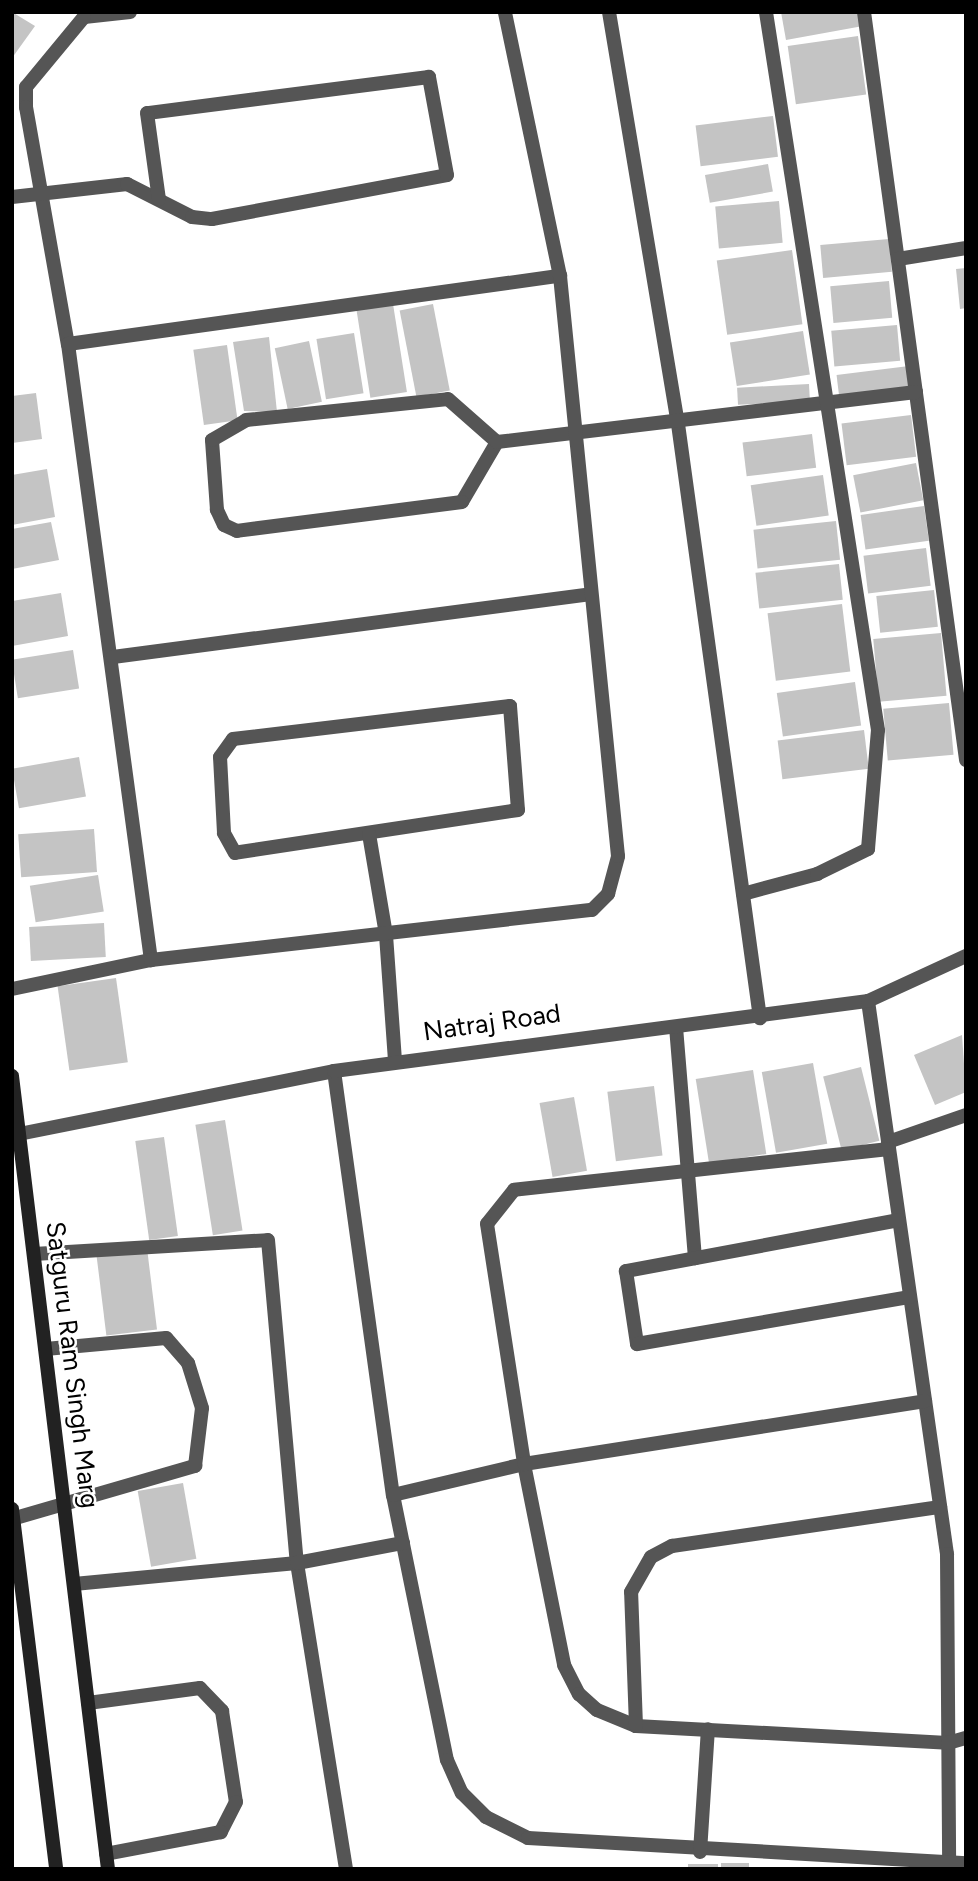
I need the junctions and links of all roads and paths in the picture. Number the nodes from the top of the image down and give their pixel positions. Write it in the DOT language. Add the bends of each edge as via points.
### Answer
graph roads {
  1 [pos="130,12"];
  2 [pos="505,12"];
  3 [pos="609,12"];
  4 [pos="766,12"];
  5 [pos="864,12"];
  6 [pos="83,15"];
  7 [pos="43,192"];
  8 [pos="12,197"];
  9 [pos="159,199"];
  10 [pos="966,248"];
  11 [pos="898,259"];
  12 [pos="560,276"];
  13 [pos="68,344"];
  14 [pos="916,392"];
  15 [pos="827,404"];
  16 [pos="678,424"];
  17 [pos="574,438"];
  18 [pos="497,442"];
  19 [pos="591,594"];
  20 [pos="113,657"];
  21 [pos="966,760"];
  22 [pos="369,834"];
  23 [pos="743,894"];
  24 [pos="386,935"];
  25 [pos="966,956"];
  26 [pos="151,960"];
  27 [pos="12,989"];
  28 [pos="868,1001"];
  29 [pos="761,1018"];
  30 [pos="676,1027"];
  31 [pos="395,1062"];
  32 [pos="334,1071"];
  33 [pos="12,1076"];
  34 [pos="966,1115"];
  35 [pos="19,1134"];
  36 [pos="889,1146"];
  37 [pos="684,1172"];
  38 [pos="900,1220"];
  39 [pos="34,1254"];
  40 [pos="695,1258"];
  41 [pos="910,1297"];
  42 [pos="46,1349"];
  43 [pos="925,1401"];
  44 [pos="524,1464"];
  45 [pos="393,1495"];
  46 [pos="65,1506"];
  47 [pos="940,1507"];
  48 [pos="13,1516"];
  49 [pos="403,1543"];
  50 [pos="297,1563"];
  51 [pos="74,1584"];
  52 [pos="88,1703"];
  53 [pos="636,1726"];
  54 [pos="708,1730"];
  55 [pos="966,1738"];
  56 [pos="948,1743"];
  57 [pos="699,1852"];
  58 [pos="107,1862"];
  59 [pos="966,1863"];
  60 [pos="949,1866"];
  61 [pos="56,1869"];
  62 [pos="346,1869"];
  1 -- 6 [label="street"];
  2 -- 12 [label="street"];
  3 -- 16 [label="street"];
  4 -- 15 [label="street"];
  5 -- 11 [label="street"];
  6 -- 7 [label="street" via="26,87"];
  7 -- 8 [label="street"];
  7 -- 9 [label="street" via="116,183"];
  7 -- 13 [label="street"];
  9 -- 9 [label="street" via="147,113 429,77 447,175 212,219 192,217"];
  10 -- 11 [label="street"];
  11 -- 14 [label="street"];
  12 -- 13 [label="street"];
  12 -- 17 [label="street"];
  13 -- 20 [label="street"];
  14 -- 15 [label="street"];
  14 -- 21 [label="street"];
  15 -- 16 [label="street"];
  15 -- 23 [label="street" via="878,730 868,849 817,874"];
  16 -- 17 [label="street"];
  16 -- 23 [label="street"];
  17 -- 18 [label="street"];
  17 -- 19 [label="street"];
  18 -- 18 [label="street" via="461,502 237,531 224,525 217,510 212,440 246,420 448,398"];
  19 -- 20 [label="street"];
  19 -- 24 [label="street" via="618,856 608,894 592,910"];
  20 -- 26 [label="street"];
  22 -- 22 [label="street" via="518,810 510,706 233,739 220,757 224,833 236,853"];
  22 -- 24 [label="street"];
  23 -- 29 [label="street"];
  24 -- 26 [label="street"];
  24 -- 31 [label="street"];
  25 -- 28 [label="street, Natraj Road"];
  26 -- 27 [label="street"];
  28 -- 29 [label="street, Natraj Road"];
  28 -- 36 [label="street"];
  29 -- 30 [label="street, Natraj Road"];
  30 -- 31 [label="street, Natraj Road"];
  30 -- 37 [label="street"];
  31 -- 32 [label="street, Natraj Road"];
  32 -- 35 [label="street, Natraj Road"];
  32 -- 45 [label="street"];
  33 -- 35 [label="main road, Satguru Ram Singh Marg"];
  34 -- 36 [label="street"];
  35 -- 39 [label="main road, Satguru Ram Singh Marg"];
  36 -- 37 [label="street"];
  36 -- 38 [label="street"];
  37 -- 40 [label="street"];
  37 -- 44 [label="street" via="514,1190 491,1212"];
  38 -- 40 [label="street"];
  38 -- 41 [label="street"];
  39 -- 42 [label="main road, Satguru Ram Singh Marg"];
  39 -- 50 [label="street" via="268,1240"];
  40 -- 41 [label="street" via="626,1271 637,1344"];
  41 -- 43 [label="street"];
  42 -- 46 [label="main road, Satguru Ram Singh Marg"];
  42 -- 46 [label="street" via="166,1338 188,1363 202,1408 195,1466"];
  43 -- 44 [label="street"];
  43 -- 47 [label="street"];
  44 -- 45 [label="street"];
  44 -- 53 [label="street" via="564,1665 579,1694 597,1710"];
  45 -- 49 [label="street"];
  46 -- 48 [label="street"];
  46 -- 51 [label="main road, Satguru Ram Singh Marg"];
  47 -- 53 [label="street" via="672,1546 651,1557 631,1592"];
  47 -- 56 [label="street" via="947,1554"];
  48 -- 61 [label="main road"];
  49 -- 50 [label="street"];
  49 -- 57 [label="street" via="447,1760 462,1793 486,1817 528,1838"];
  50 -- 51 [label="street"];
  50 -- 62 [label="street"];
  51 -- 52 [label="main road, Satguru Ram Singh Marg"];
  52 -- 58 [label="main road, Satguru Ram Singh Marg"];
  52 -- 58 [label="street" via="200,1688 222,1711 236,1802 220,1832"];
  53 -- 54 [label="street"];
  54 -- 56 [label="street"];
  54 -- 57 [label="street"];
  55 -- 56 [label="street"];
  56 -- 60 [label="street"];
  57 -- 60 [label="street"];
  59 -- 60 [label="street"];
}
